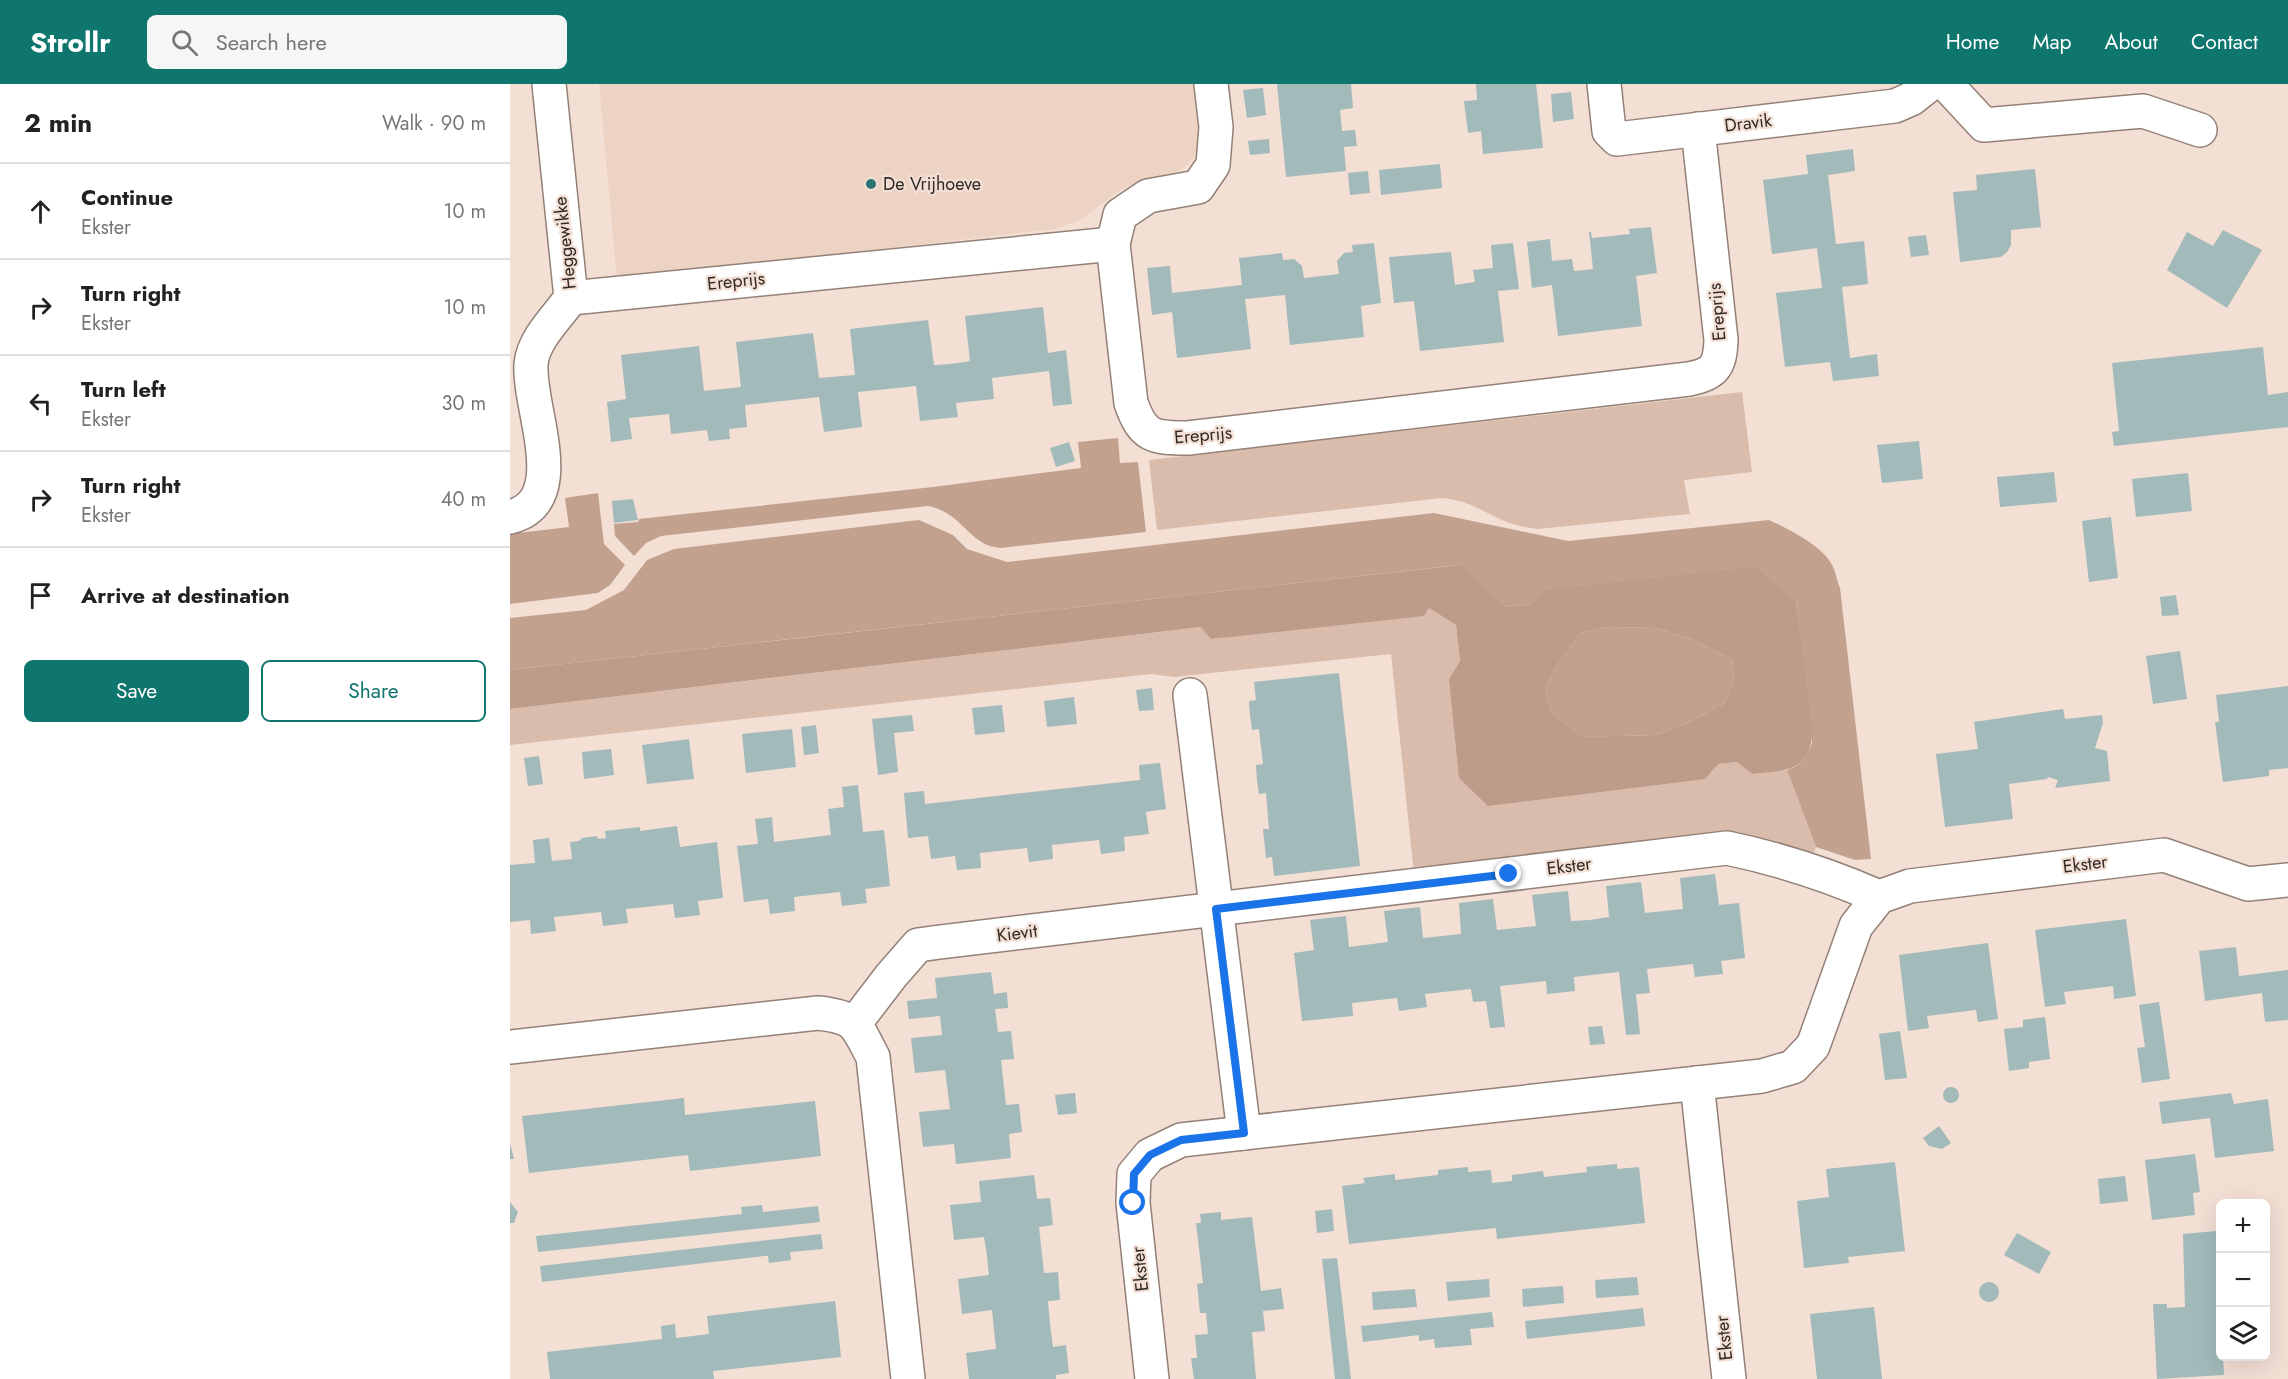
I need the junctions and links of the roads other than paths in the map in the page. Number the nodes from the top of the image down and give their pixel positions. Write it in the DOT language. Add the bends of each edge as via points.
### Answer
graph roads {
  1 [pos="549,84"];
  2 [pos="1211,84"];
  3 [pos="1604,84"];
  4 [pos="1930,84"];
  5 [pos="1946,84"];
  6 [pos="1698,129"];
  7 [pos="2200,130"];
  8 [pos="1113,244"];
  9 [pos="571,298"];
  10 [pos="510,517"];
  11 [pos="1190,695"];
  12 [pos="2288,880"];
  13 [pos="1879,897"];
  14 [pos="1216,909"];
  15 [pos="855,1023"];
  16 [pos="510,1047"];
  17 [pos="1697,1083"];
  18 [pos="1244,1133"];
  19 [pos="908,1379"];
  20 [pos="1152,1379"];
  21 [pos="1729,1379"];
  1 -- 9 [label="street, Heggewikke"];
  2 -- 8 [label="street" via="1216,127 1213,165 1198,187 1148,196 1120,215"];
  3 -- 6 [label="street, Dravik" via="1610,131 1617,139"];
  4 -- 6 [label="street, Dravik" via="1895,106"];
  5 -- 7 [label="street" via="1984,125 2143,111"];
  6 -- 8 [label="street, Ereprijs" via="1721,340 1720,358 1703,377 1188,438 1159,438 1138,423 1131,403"];
  8 -- 9 [label="street, Ereprijs"];
  9 -- 10 [label="street, Heggewikke" via="536,346 531,365 544,465 542,490 532,507"];
  11 -- 14 [label="street"];
  12 -- 13 [label="street, Ekster" via="2248,884 2164,855 1910,886"];
  13 -- 14 [label="street, Ekster" via="1775,858 1727,848"];
  13 -- 17 [label="street, Ekster" via="1856,926 1813,1046 1793,1067 1762,1076"];
  14 -- 15 [label="street, Kievit" via="918,945"];
  14 -- 18 [label="street"];
  15 -- 16 [label="street" via="838,1015 818,1013"];
  15 -- 19 [label="street" via="873,1057"];
  17 -- 18 [label="street, Ekster"];
  17 -- 21 [label="street, Ekster"];
  18 -- 20 [label="street, Ekster" via="1181,1140 1150,1155 1134,1174 1133,1203"];
}
